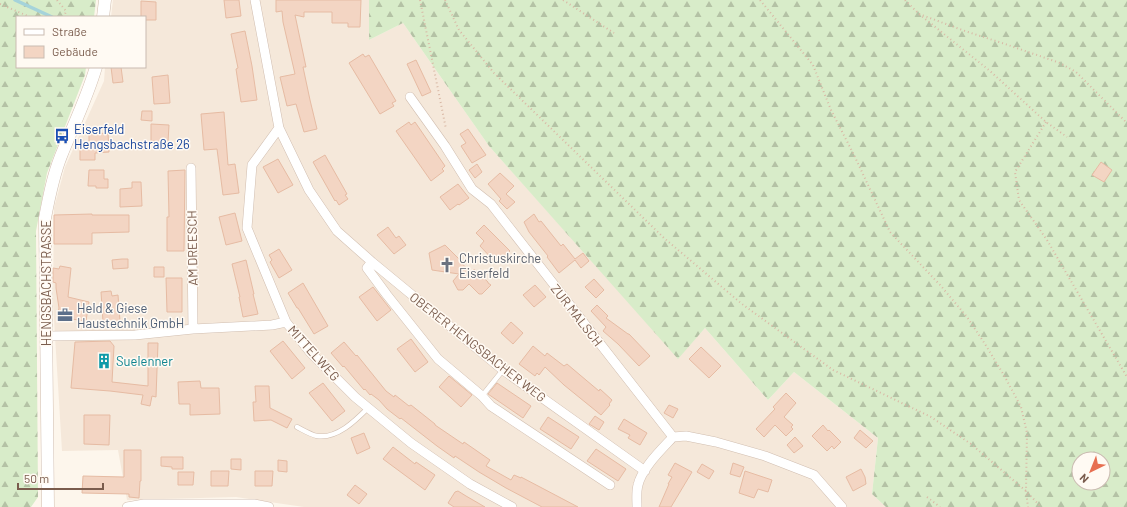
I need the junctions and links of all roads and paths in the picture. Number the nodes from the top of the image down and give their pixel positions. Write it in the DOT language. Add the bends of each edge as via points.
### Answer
graph roads {
  1 [pos="57,0"];
  2 [pos="105,0"];
  3 [pos="255,0"];
  4 [pos="420,0"];
  5 [pos="445,0"];
  6 [pos="562,0"];
  7 [pos="760,0"];
  8 [pos="905,0"];
  9 [pos="0,4"];
  10 [pos="919,14"];
  11 [pos="28,16"];
  12 [pos="64,16"];
  13 [pos="103,16"];
  14 [pos="614,32"];
  15 [pos="96,68"];
  16 [pos="410,96"];
  17 [pos="1046,122"];
  18 [pos="1127,123"];
  19 [pos="279,128"];
  20 [pos="1067,137"];
  21 [pos="445,146"];
  22 [pos="191,168"];
  23 [pos="372,262"];
  24 [pos="286,322"];
  25 [pos="193,329"];
  26 [pos="46,336"];
  27 [pos="503,370"];
  28 [pos="1127,377"];
  29 [pos="482,396"];
  30 [pos="368,408"];
  31 [pos="297,427"];
  32 [pos="673,437"];
  33 [pos="645,471"];
  34 [pos="610,485"];
  35 [pos="1026,491"];
  36 [pos="927,497"];
  37 [pos="48,507"];
  38 [pos="127,507"];
  39 [pos="269,507"];
  40 [pos="512,507"];
  41 [pos="637,507"];
  42 [pos="842,507"];
  43 [pos="940,507"];
  44 [pos="1028,507"];
  45 [pos="1041,507"];
  1 -- 12 [label="path" via="66,11"];
  2 -- 13 [label="street"];
  3 -- 19 [label="street, OBERER HENGSBACHER WEG"];
  4 -- 21 [label="path" via="446,132"];
  5 -- 35 [label="path" via="459,30 494,73 664,238 742,304 833,370 931,417 971,444"];
  6 -- 14 [label="path"];
  7 -- 35 [label="path" via="813,65 831,110 890,232 967,317 1005,377 1021,407 1027,433"];
  8 -- 10 [label="path"];
  9 -- 11 [label="path"];
  10 -- 17 [label="path" via="990,71"];
  10 -- 18 [label="path" via="1060,63 1076,72"];
  15 -- 26 [label="street, HENGSBACHSTRASSE" via="85,101 61,157 44,218"];
  16 -- 21 [label="street, ZUR MALSCH"];
  17 -- 20 [label="path"];
  17 -- 28 [label="path" via="1015,172 1019,200 1048,240"];
  19 -- 23 [label="street, OBERER HENGSBACHER WEG" via="309,190 337,231"];
  19 -- 24 [label="street, MITTELWEG" via="252,165 247,228"];
  21 -- 32 [label="street, ZUR MALSCH" via="472,189 491,204"];
  22 -- 25 [label="street, AM DREESCH"];
  23 -- 27 [label="street, OBERER HENGSBACHER WEG"];
  23 -- 29 [label="street, OBERER HENGSBACHER WEG" via="367,268 438,359"];
  24 -- 25 [label="street"];
  24 -- 30 [label="street, MITTELWEG" via="310,352"];
  25 -- 26 [label="street" via="135,335"];
  26 -- 37 [label="street, HENGSBACHSTRASSE"];
  27 -- 29 [label="lane"];
  27 -- 33 [label="street, OBERER HENGSBACHER WEG"];
  29 -- 34 [label="street, OBERER HENGSBACHER WEG" via="491,406"];
  30 -- 31 [label="lane" via="342,430 330,436 316,436"];
  30 -- 40 [label="street, MITTELWEG" via="411,443 470,484"];
  32 -- 33 [label="street"];
  32 -- 42 [label="street" via="686,436 716,442 765,456 814,475"];
  33 -- 41 [label="street" via="638,484"];
  35 -- 44 [label="path"];
  35 -- 45 [label="path"];
  36 -- 43 [label="path"];
  38 -- 39 [label="street" via="144,504 254,504"];
}
